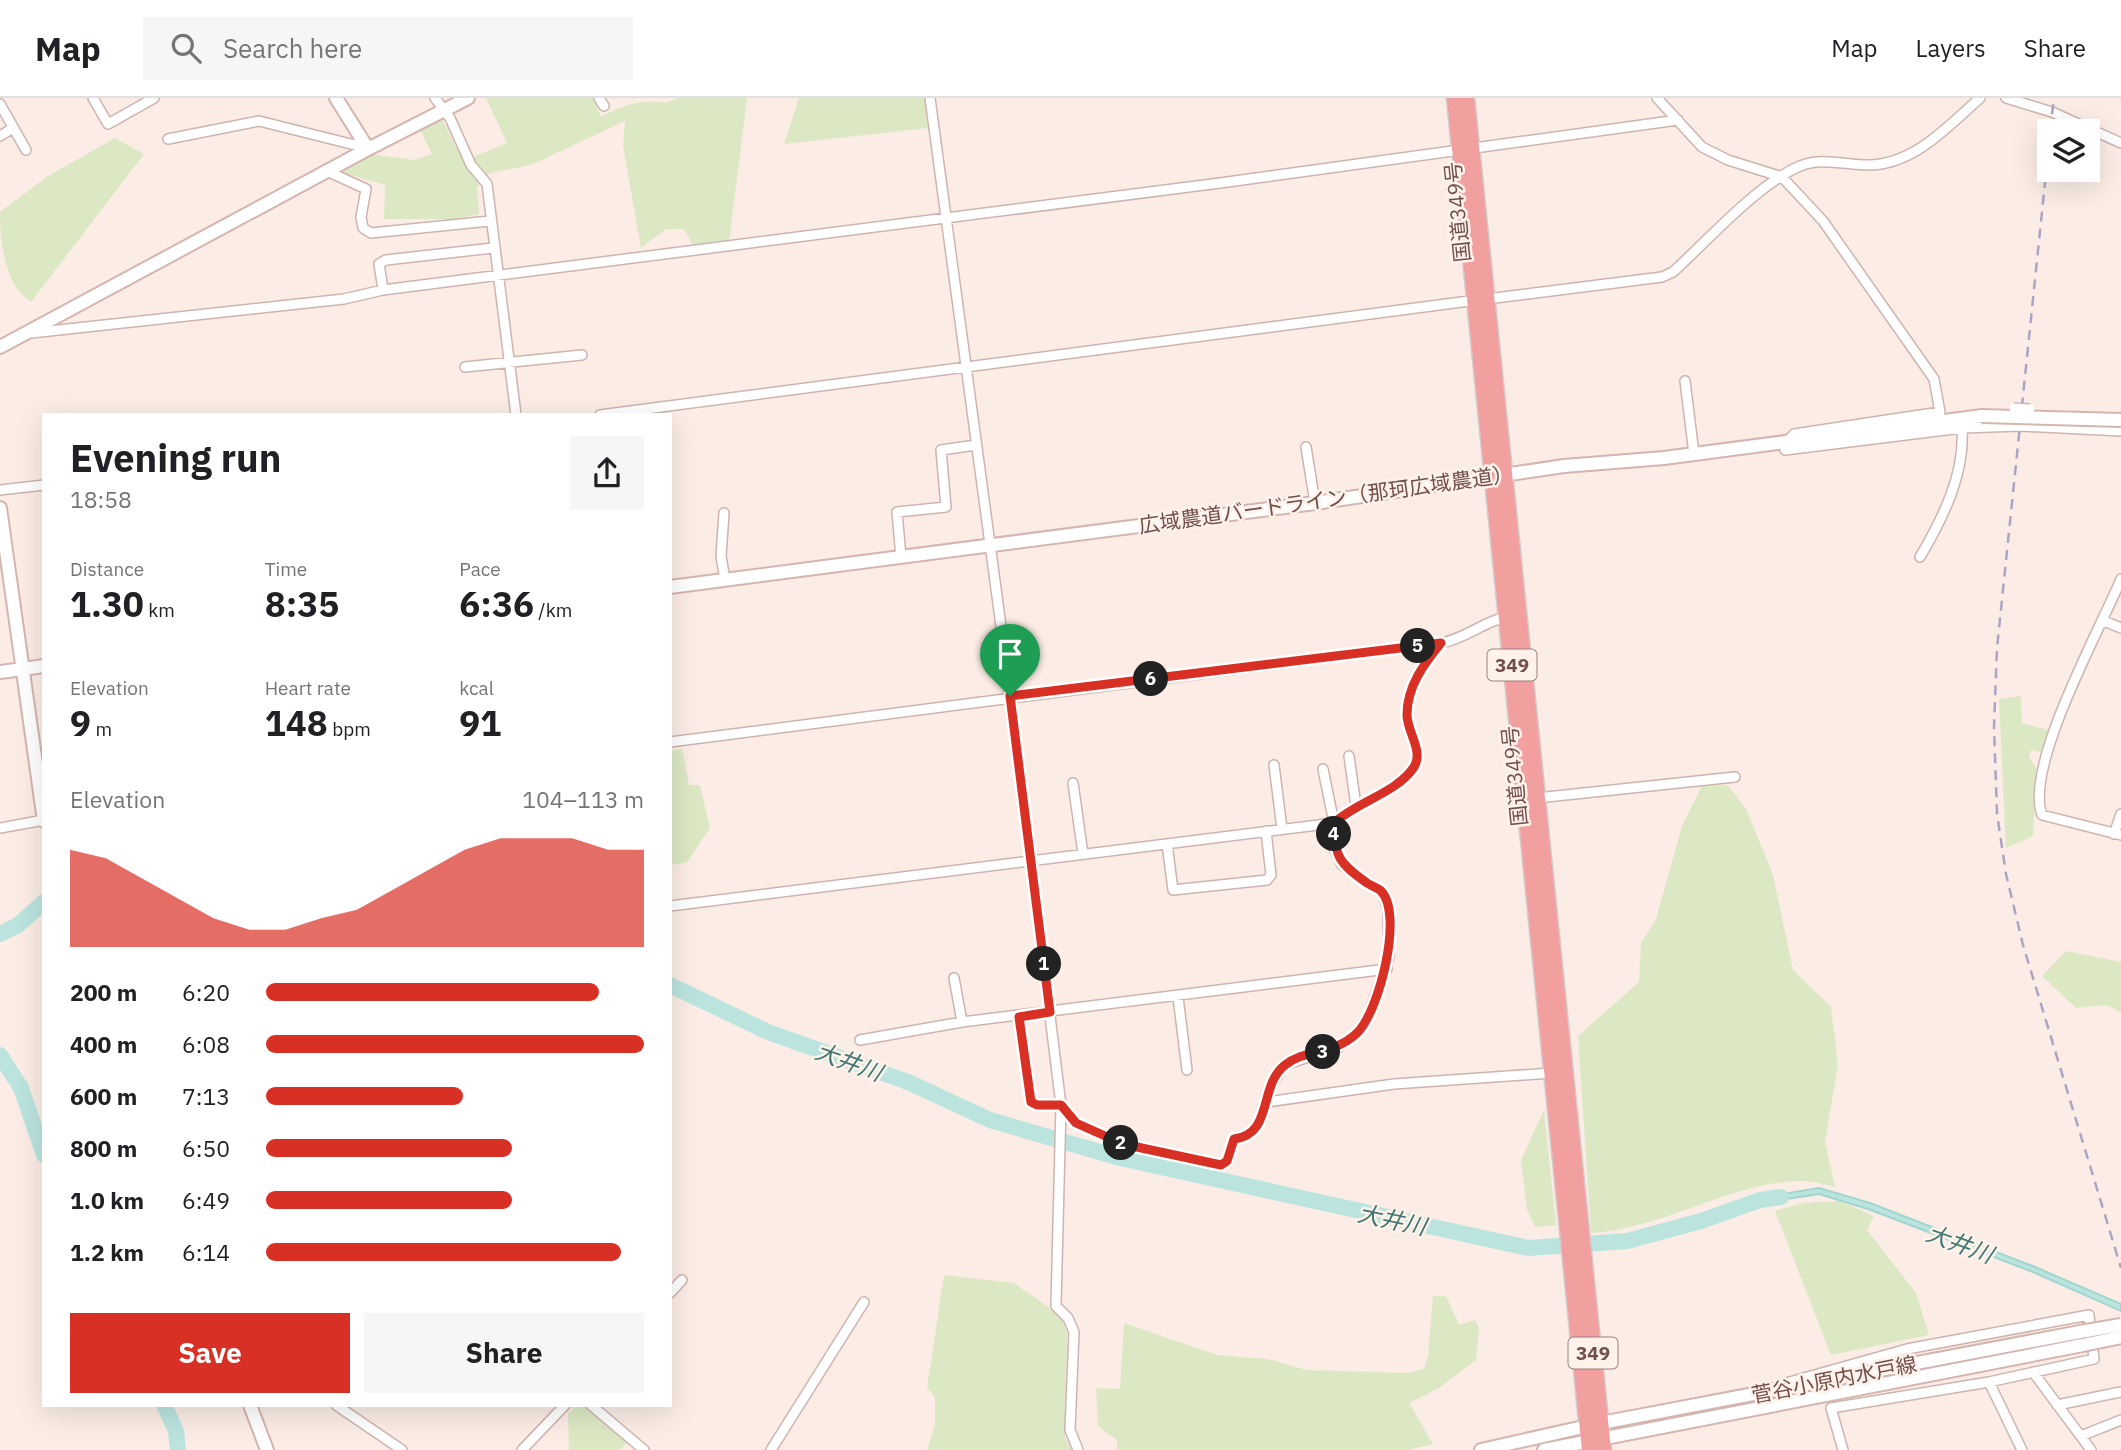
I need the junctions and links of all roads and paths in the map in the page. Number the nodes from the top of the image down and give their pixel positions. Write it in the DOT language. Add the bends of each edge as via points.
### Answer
graph roads {
  1 [pos="93,98"];
  2 [pos="154,98"];
  3 [pos="435,98"];
  4 [pos="468,98"];
  5 [pos="930,98"];
  6 [pos="1455,98"];
  7 [pos="1466,98"];
  8 [pos="1657,98"];
  9 [pos="1980,98"];
  10 [pos="2006,98"];
  11 [pos="342,100"];
  12 [pos="0,104"];
  13 [pos="443,112"];
  14 [pos="1678,120"];
  15 [pos="13,128"];
  16 [pos="0,136"];
  17 [pos="168,139"];
  18 [pos="2121,143"];
  19 [pos="365,144"];
  20 [pos="1465,148"];
  21 [pos="26,150"];
  22 [pos="329,172"];
  23 [pos="1782,177"];
  24 [pos="946,218"];
  25 [pos="490,221"];
  26 [pos="493,248"];
  27 [pos="497,275"];
  28 [pos="383,290"];
  29 [pos="1482,299"];
  30 [pos="20,336"];
  31 [pos="0,347"];
  32 [pos="582,355"];
  33 [pos="509,364"];
  34 [pos="465,368"];
  35 [pos="966,368"];
  36 [pos="1685,381"];
  37 [pos="2014,408"];
  38 [pos="2030,409"];
  39 [pos="516,413"];
  40 [pos="616,413"];
  41 [pos="2121,420"];
  42 [pos="1962,428"];
  43 [pos="2121,431"];
  44 [pos="976,444"];
  45 [pos="1306,447"];
  46 [pos="1785,447"];
  47 [pos="1693,454"];
  48 [pos="1499,475"];
  49 [pos="42,485"];
  50 [pos="0,490"];
  51 [pos="1315,503"];
  52 [pos="0,508"];
  53 [pos="724,513"];
  54 [pos="989,545"];
  55 [pos="901,556"];
  56 [pos="1920,557"];
  57 [pos="2121,579"];
  58 [pos="725,580"];
  59 [pos="672,587"];
  60 [pos="1513,617"];
  61 [pos="2104,621"];
  62 [pos="2121,628"];
  63 [pos="1441,643"];
  64 [pos="42,666"];
  65 [pos="20,669"];
  66 [pos="0,672"];
  67 [pos="1010,696"];
  68 [pos="672,743"];
  69 [pos="1349,756"];
  70 [pos="1274,765"];
  71 [pos="1324,769"];
  72 [pos="1735,777"];
  73 [pos="1073,783"];
  74 [pos="1537,797"];
  75 [pos="1356,806"];
  76 [pos="42,808"];
  77 [pos="2121,814"];
  78 [pos="42,821"];
  79 [pos="1334,823"];
  80 [pos="0,828"];
  81 [pos="1282,829"];
  82 [pos="1266,831"];
  83 [pos="2117,834"];
  84 [pos="1167,844"];
  85 [pos="1083,854"];
  86 [pos="1032,861"];
  87 [pos="672,906"];
  88 [pos="1387,969"];
  89 [pos="954,978"];
  90 [pos="1178,997"];
  91 [pos="1050,1012"];
  92 [pos="1019,1017"];
  93 [pos="962,1022"];
  94 [pos="860,1040"];
  95 [pos="1187,1070"];
  96 [pos="1551,1073"];
  97 [pos="1267,1102"];
  98 [pos="1061,1105"];
  99 [pos="1574,1231"];
  100 [pos="682,1280"];
  101 [pos="672,1291"];
  102 [pos="864,1303"];
  103 [pos="2121,1319"];
  104 [pos="2121,1325"];
  105 [pos="2081,1338"];
  106 [pos="2121,1339"];
  107 [pos="2033,1372"];
  108 [pos="1989,1382"];
  109 [pos="1767,1392"];
  110 [pos="2121,1392"];
  111 [pos="1812,1397"];
  112 [pos="2057,1405"];
  113 [pos="251,1407"];
  114 [pos="339,1407"];
  115 [pos="563,1407"];
  116 [pos="594,1407"];
  117 [pos="1831,1408"];
  118 [pos="2121,1420"];
  119 [pos="2081,1436"];
  120 [pos="1595,1438"];
  121 [pos="267,1450"];
  122 [pos="402,1450"];
  123 [pos="522,1450"];
  124 [pos="643,1450"];
  125 [pos="771,1450"];
  126 [pos="1078,1450"];
  127 [pos="1481,1450"];
  128 [pos="1544,1450"];
  129 [pos="1843,1450"];
  130 [pos="2022,1450"];
  131 [pos="2091,1450"];
  1 -- 2 [label="street" via="108,124"];
  3 -- 13 [label="street"];
  4 -- 13 [label="street"];
  5 -- 24 [label="street"];
  6 -- 20 [label="highway, 国道349号 / 349"];
  7 -- 20 [label="highway, 国道349号 / 349"];
  8 -- 14 [label="street"];
  9 -- 23 [label="street" via="1930,141 1898,159 1870,165 1818,162"];
  10 -- 18 [label="street" via="2052,111"];
  11 -- 19 [label="street"];
  12 -- 15 [label="street"];
  13 -- 19 [label="street"];
  13 -- 25 [label="street" via="471,165 487,184"];
  14 -- 20 [label="street"];
  14 -- 23 [label="street" via="1702,147"];
  15 -- 16 [label="street"];
  15 -- 21 [label="street"];
  17 -- 19 [label="street" via="259,121"];
  19 -- 22 [label="street"];
  20 -- 24 [label="street"];
  20 -- 29 [label="highway, 国道349号 / 349"];
  22 -- 25 [label="street" via="366,189 361,217 363,228 371,233"];
  22 -- 30 [label="street"];
  23 -- 29 [label="street" via="1662,277"];
  23 -- 46 [label="street" via="1823,221 1877,294 1934,379 1940,412 1794,434"];
  24 -- 27 [label="street"];
  24 -- 35 [label="street"];
  25 -- 26 [label="street"];
  26 -- 27 [label="street"];
  26 -- 28 [label="street" via="386,260 379,264"];
  27 -- 28 [label="street"];
  27 -- 33 [label="street"];
  28 -- 30 [label="street" via="344,299"];
  29 -- 35 [label="street"];
  29 -- 48 [label="highway, 国道349号 / 349"];
  30 -- 31 [label="street"];
  32 -- 33 [label="street"];
  33 -- 34 [label="street"];
  33 -- 39 [label="street"];
  35 -- 40 [label="street"];
  35 -- 44 [label="street"];
  36 -- 47 [label="street"];
  37 -- 38 [label="street, bridge"];
  41 -- 46 [label="street, 広域農道バードライン（那珂広域農道）, bridge" via="1982,416 1812,439"];
  42 -- 43 [label="street"];
  42 -- 46 [label="street"];
  42 -- 56 [label="street" via="1954,488"];
  44 -- 54 [label="street"];
  44 -- 55 [label="street" via="941,450 946,507 897,512"];
  45 -- 51 [label="street"];
  46 -- 47 [label="street, 広域農道バードライン（那珂広域農道）"];
  47 -- 48 [label="street, 広域農道バードライン（那珂広域農道）"];
  48 -- 51 [label="street, 広域農道バードライン（那珂広域農道）"];
  48 -- 60 [label="highway, 国道349号 / 349"];
  49 -- 50 [label="street"];
  51 -- 54 [label="street, 広域農道バードライン（那珂広域農道）"];
  52 -- 65 [label="street"];
  53 -- 58 [label="street"];
  54 -- 55 [label="street, 広域農道バードライン（那珂広域農道）"];
  54 -- 67 [label="street"];
  55 -- 58 [label="street, 広域農道バードライン（那珂広域農道）"];
  57 -- 61 [label="street"];
  58 -- 59 [label="street, 広域農道バードライン（那珂広域農道）"];
  60 -- 63 [label="street" via="1499,619 1460,640"];
  60 -- 74 [label="highway, 国道349号 / 349"];
  60 -- 96 [label="highway, 国道349号 / 349"];
  61 -- 62 [label="street"];
  61 -- 83 [label="street" via="2053,736 2038,805 2042,815"];
  63 -- 67 [label="street"];
  63 -- 75 [label="street" via="1413,682 1407,714 1418,756 1413,768"];
  64 -- 65 [label="street"];
  65 -- 66 [label="street"];
  65 -- 76 [label="street"];
  67 -- 68 [label="street"];
  67 -- 86 [label="street"];
  69 -- 75 [label="street"];
  70 -- 81 [label="street"];
  71 -- 79 [label="street"];
  72 -- 74 [label="street"];
  73 -- 85 [label="street"];
  74 -- 99 [label="highway, 国道349号 / 349"];
  75 -- 79 [label="street"];
  77 -- 83 [label="street"];
  78 -- 80 [label="street"];
  79 -- 81 [label="street"];
  79 -- 88 [label="street" via="1334,848 1342,865 1382,892 1388,909"];
  81 -- 82 [label="street"];
  82 -- 84 [label="street"];
  82 -- 84 [label="street" via="1271,875 1267,880 1173,890"];
  84 -- 85 [label="street"];
  85 -- 86 [label="street"];
  86 -- 87 [label="street"];
  86 -- 91 [label="street"];
  88 -- 90 [label="street"];
  88 -- 97 [label="street" via="1359,1031 1339,1048 1284,1065 1268,1091"];
  89 -- 93 [label="street"];
  90 -- 91 [label="street"];
  90 -- 95 [label="street"];
  91 -- 92 [label="street"];
  91 -- 98 [label="street"];
  92 -- 93 [label="street"];
  92 -- 98 [label="street" via="1031,1102"];
  93 -- 94 [label="street"];
  96 -- 97 [label="street" via="1394,1084"];
  96 -- 99 [label="highway, 国道349号 / 349"];
  97 -- 98 [label="street" via="1255,1131 1234,1139 1227,1161 1221,1165 1123,1144 1076,1123"];
  98 -- 126 [label="street" via="1056,1306 1074,1332 1070,1430"];
  99 -- 120 [label="highway, 国道349号 / 349"];
  100 -- 101 [label="street"];
  102 -- 125 [label="street"];
  103 -- 105 [label="street, 菅谷小原内水戸線, bridge"];
  104 -- 105 [label="street, 菅谷小原内水戸線, bridge"];
  105 -- 106 [label="street, 菅谷小原内水戸線, bridge"];
  105 -- 109 [label="street, 菅谷小原内水戸線"];
  105 -- 111 [label="street, 菅谷小原内水戸線"];
  107 -- 108 [label="street"];
  107 -- 109 [label="street" via="2094,1359 2089,1315 1907,1349"];
  107 -- 112 [label="street"];
  108 -- 117 [label="street"];
  108 -- 130 [label="street"];
  109 -- 120 [label="street, 菅谷小原内水戸線"];
  110 -- 112 [label="street"];
  111 -- 117 [label="street"];
  111 -- 120 [label="street, 菅谷小原内水戸線"];
  112 -- 119 [label="street"];
  113 -- 121 [label="street"];
  114 -- 122 [label="street"];
  115 -- 123 [label="street"];
  116 -- 124 [label="street"];
  117 -- 129 [label="street"];
  118 -- 119 [label="street"];
  119 -- 131 [label="street"];
  120 -- 127 [label="street"];
  120 -- 128 [label="street"];
}
